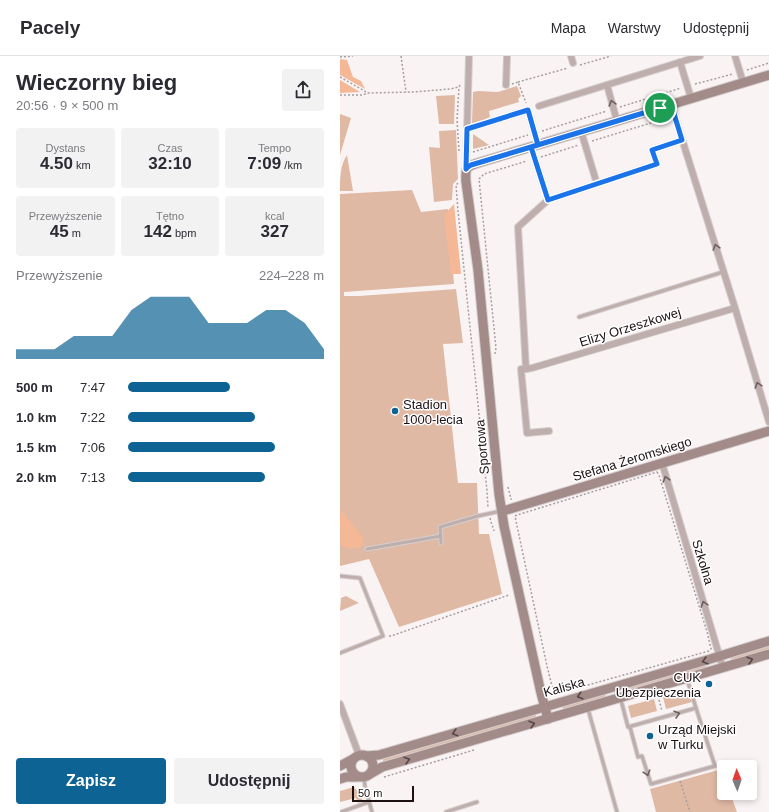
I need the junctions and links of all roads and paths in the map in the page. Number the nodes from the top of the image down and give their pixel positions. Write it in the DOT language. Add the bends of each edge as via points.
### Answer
graph roads {
  1 [pos="353,56"];
  2 [pos="401,56"];
  3 [pos="469,56"];
  4 [pos="506,56"];
  5 [pos="571,56"];
  6 [pos="611,56"];
  7 [pos="700,56"];
  8 [pos="735,56"];
  9 [pos="340,57"];
  10 [pos="680,62"];
  11 [pos="573,63"];
  12 [pos="769,63"];
  13 [pos="740,72"];
  14 [pos="769,75"];
  15 [pos="340,77"];
  16 [pos="518,82"];
  17 [pos="743,82"];
  18 [pos="460,83"];
  19 [pos="506,85"];
  20 [pos="607,85"];
  21 [pos="688,86"];
  22 [pos="459,87"];
  23 [pos="406,92"];
  24 [pos="368,93"];
  25 [pos="340,96"];
  26 [pos="691,98"];
  27 [pos="671,104"];
  28 [pos="540,106"];
  29 [pos="614,109"];
  30 [pos="528,110"];
  31 [pos="662,114"];
  32 [pos="617,121"];
  33 [pos="467,129"];
  34 [pos="581,132"];
  35 [pos="535,133"];
  36 [pos="682,140"];
  37 [pos="585,143"];
  38 [pos="534,146"];
  39 [pos="470,151"];
  40 [pos="459,154"];
  41 [pos="535,159"];
  42 [pos="466,169"];
  43 [pos="459,181"];
  44 [pos="597,184"];
  45 [pos="548,200"];
  46 [pos="724,272"];
  47 [pos="735,308"];
  48 [pos="579,317"];
  49 [pos="495,356"];
  50 [pos="529,368"];
  51 [pos="769,422"];
  52 [pos="549,431"];
  53 [pos="769,431"];
  54 [pos="662,463"];
  55 [pos="507,485"];
  56 [pos="517,499"];
  57 [pos="502,511"];
  58 [pos="489,514"];
  59 [pos="516,526"];
  60 [pos="494,531"];
  61 [pos="441,536"];
  62 [pos="441,543"];
  63 [pos="367,548"];
  64 [pos="340,576"];
  65 [pos="509,595"];
  66 [pos="383,636"];
  67 [pos="769,641"];
  68 [pos="340,653"];
  69 [pos="769,654"];
  70 [pos="720,656"];
  71 [pos="723,668"];
  72 [pos="687,678"];
  73 [pos="612,687"];
  74 [pos="556,692"];
  75 [pos="658,696"];
  76 [pos="618,698"];
  77 [pos="340,704"];
  78 [pos="545,706"];
  79 [pos="588,707"];
  80 [pos="696,708"];
  81 [pos="664,717"];
  82 [pos="548,719"];
  83 [pos="630,727"];
  84 [pos="360,757"];
  85 [pos="340,766"];
  86 [pos="364,776"];
  87 [pos="679,776"];
  88 [pos="340,779"];
  89 [pos="369,802"];
  90 [pos="477,802"];
  91 [pos="356,807"];
  92 [pos="341,812"];
  93 [pos="357,812"];
  94 [pos="372,812"];
  95 [pos="446,812"];
  96 [pos="617,812"];
  97 [pos="690,812"];
  1 -- 9 [label="path"];
  2 -- 23 [label="path"];
  3 -- 33 [label="street"];
  4 -- 19 [label="street"];
  5 -- 11 [label="street"];
  6 -- 16 [label="path"];
  7 -- 10 [label="street"];
  8 -- 13 [label="street"];
  10 -- 20 [label="street"];
  10 -- 21 [label="street"];
  12 -- 13 [label="path"];
  13 -- 17 [label="street"];
  13 -- 21 [label="path"];
  14 -- 17 [label="street"];
  15 -- 24 [label="path"];
  16 -- 19 [label="path"];
  16 -- 30 [label="path"];
  17 -- 26 [label="street"];
  18 -- 22 [label="path"];
  20 -- 28 [label="street"];
  29 -- 20 [label="street, one-way"];
  21 -- 26 [label="street"];
  21 -- 29 [label="path"];
  22 -- 23 [label="path"];
  22 -- 40 [label="path" via="456,120"];
  23 -- 24 [label="path"];
  24 -- 25 [label="path"];
  26 -- 27 [label="street"];
  27 -- 32 [label="street"];
  27 -- 36 [label="street"];
  29 -- 32 [label="street"];
  29 -- 35 [label="path"];
  30 -- 33 [label="street"];
  30 -- 35 [label="street"];
  31 -- 37 [label="path" via="664,119"];
  32 -- 34 [label="street"];
  33 -- 42 [label="street"];
  34 -- 37 [label="street"];
  34 -- 38 [label="street"];
  35 -- 38 [label="street"];
  35 -- 39 [label="path" via="478,151"];
  36 -- 44 [label="street" via="652,150 657,164"];
  46 -- 36 [label="street, one-way"];
  37 -- 41 [label="path"];
  37 -- 44 [label="street"];
  38 -- 41 [label="street"];
  38 -- 42 [label="street" via="471,165"];
  41 -- 45 [label="street"];
  41 -- 49 [label="path" via="484,174 479,179"];
  42 -- 57 [label="street, Sportowa"];
  43 -- 58 [label="path" via="456,185 458,211"];
  44 -- 45 [label="street"];
  45 -- 50 [label="street" via="518,227"];
  46 -- 47 [label="street"];
  46 -- 48 [label="lane"];
  47 -- 50 [label="street, Elizy Orzeszkowej"];
  51 -- 47 [label="street, one-way"];
  50 -- 52 [label="street" via="521,369 527,433"];
  53 -- 54 [label="street, Stefana Żeromskiego"];
  54 -- 57 [label="street, Stefana Żeromskiego"];
  70 -- 54 [label="street, Szkolna, one-way"];
  55 -- 56 [label="path" via="511,499"];
  57 -- 58 [label="lane"];
  57 -- 78 [label="street, Sportowa"];
  58 -- 60 [label="path"];
  58 -- 61 [label="lane" via="440,527"];
  59 -- 74 [label="path" via="552,686"];
  61 -- 62 [label="lane"];
  61 -- 63 [label="lane"];
  64 -- 66 [label="lane" via="360,578"];
  65 -- 66 [label="path" via="391,636"];
  66 -- 68 [label="lane"];
  67 -- 70 [label="street, Kaliska"];
  71 -- 69 [label="street, Kaliska, one-way"];
  70 -- 71 [label="street, Szkolna"];
  70 -- 73 [label="street, Kaliska, one-way"];
  71 -- 72 [label="street, Kaliska"];
  72 -- 76 [label="street, Kaliska"];
  72 -- 80 [label="lane"];
  73 -- 76 [label="street"];
  73 -- 78 [label="street, Kaliska, one-way"];
  75 -- 81 [label="path"];
  76 -- 79 [label="street, Kaliska"];
  76 -- 83 [label="lane"];
  77 -- 84 [label="street"];
  78 -- 82 [label="street, Sportowa"];
  78 -- 84 [label="street, Kaliska, one-way" via="379,755"];
  79 -- 82 [label="street, Kaliska"];
  79 -- 96 [label="lane"];
  81 -- 80 [label="lane, one-way"];
  80 -- 87 [label="lane" via="715,766"];
  81 -- 83 [label="lane"];
  86 -- 82 [label="street, Kaliska, one-way" via="382,767"];
  83 -- 87 [label="lane, one-way" via="638,757 642,756 651,784"];
  84 -- 85 [label="street, Kaliska"];
  84 -- 86 [label="street" via="372,760 373,764"];
  84 -- 86 [label="street" via="351,765 351,769 354,775"];
  86 -- 88 [label="street, Kaliska"];
  86 -- 89 [label="lane"];
  87 -- 97 [label="path"];
  89 -- 91 [label="lane"];
  89 -- 94 [label="lane"];
  90 -- 95 [label="lane"];
  91 -- 92 [label="lane"];
  91 -- 93 [label="lane"];
}
